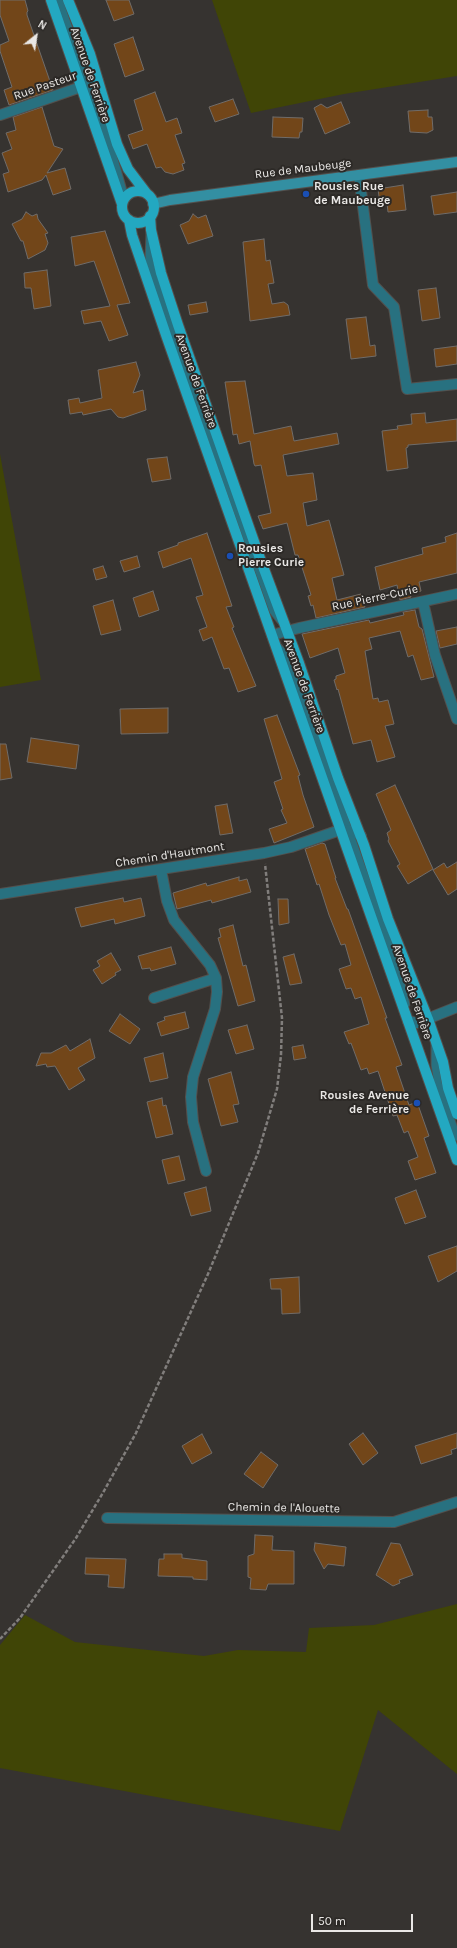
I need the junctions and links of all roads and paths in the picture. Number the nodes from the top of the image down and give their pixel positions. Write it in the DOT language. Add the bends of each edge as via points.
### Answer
graph roads {
  1 [pos="51,0"];
  2 [pos="59,0"];
  3 [pos="68,0"];
  4 [pos="98,81"];
  5 [pos="84,86"];
  6 [pos="0,115"];
  7 [pos="457,162"];
  8 [pos="359,175"];
  9 [pos="146,194"];
  10 [pos="124,201"];
  11 [pos="153,204"];
  12 [pos="150,216"];
  13 [pos="129,220"];
  14 [pos="457,384"];
  15 [pos="457,594"];
  16 [pos="423,602"];
  17 [pos="285,627"];
  18 [pos="273,639"];
  19 [pos="457,719"];
  20 [pos="350,807"];
  21 [pos="344,828"];
  22 [pos="361,836"];
  23 [pos="264,853"];
  24 [pos="161,870"];
  25 [pos="0,894"];
  26 [pos="216,978"];
  27 [pos="154,998"];
  28 [pos="457,1007"];
  29 [pos="425,1020"];
  30 [pos="408,1021"];
  31 [pos="415,1039"];
  32 [pos="435,1039"];
  33 [pos="457,1114"];
  34 [pos="457,1137"];
  35 [pos="457,1160"];
  36 [pos="206,1171"];
  37 [pos="457,1502"];
  38 [pos="107,1518"];
  39 [pos="0,1640"];
  1 -- 5 [label="main road, Avenue de Ferrière"];
  2 -- 5 [label="lane"];
  3 -- 4 [label="main road, Avenue de Ferrière"];
  4 -- 5 [label="street, Rue Pasteur"];
  4 -- 9 [label="main road, Avenue de Ferrière" via="117,144 128,169"];
  5 -- 6 [label="street, Rue Pasteur"];
  5 -- 10 [label="main road, Avenue de Ferrière"];
  7 -- 8 [label="street, Rue de Maubeuge"];
  8 -- 11 [label="street, Rue de Maubeuge"];
  8 -- 14 [label="street" via="373,285 394,307 407,389"];
  9 -- 10 [label="main road" via="132,192"];
  9 -- 11 [label="main road"];
  10 -- 13 [label="main road" via="123,213"];
  11 -- 12 [label="main road"];
  12 -- 13 [label="main road" via="138,223"];
  12 -- 17 [label="main road, Avenue de Ferrière" via="160,273"];
  13 -- 18 [label="main road, Avenue de Ferrière" via="164,328"];
  15 -- 16 [label="street, Rue Pierre-Curie"];
  16 -- 17 [label="street, Rue Pierre-Curie" via="299,628"];
  16 -- 19 [label="street" via="435,655"];
  17 -- 18 [label="street, Rue Pierre-Curie"];
  17 -- 20 [label="main road, Avenue de Ferrière"];
  18 -- 21 [label="main road, Avenue de Ferrière"];
  20 -- 21 [label="street"];
  20 -- 22 [label="main road, Avenue de Ferrière"];
  21 -- 22 [label="street"];
  21 -- 23 [label="street, Chemin d'Hautmont" via="291,847"];
  21 -- 30 [label="main road, Avenue de Ferrière"];
  22 -- 29 [label="main road, Avenue de Ferrière"];
  23 -- 24 [label="street, Chemin d'Hautmont"];
  23 -- 39 [label="path" via="282,1018 277,1089 258,1152 208,1274 136,1433 76,1538 20,1618"];
  24 -- 25 [label="street, Chemin d'Hautmont"];
  24 -- 26 [label="street" via="174,920 210,965"];
  26 -- 27 [label="street"];
  26 -- 36 [label="street" via="215,1009 193,1077 191,1097 193,1122"];
  28 -- 29 [label="street"];
  29 -- 30 [label="street" via="417,1023"];
  29 -- 31 [label="street" via="418,1026"];
  29 -- 32 [label="main road, Avenue de Ferrière"];
  30 -- 31 [label="main road, Avenue de Ferrière"];
  31 -- 35 [label="main road, Avenue de Ferrière"];
  32 -- 33 [label="main road, Avenue de Ferrière"];
  32 -- 34 [label="lane" via="438,1083"];
  37 -- 38 [label="street, Chemin de l'Alouette" via="394,1522"];
}
